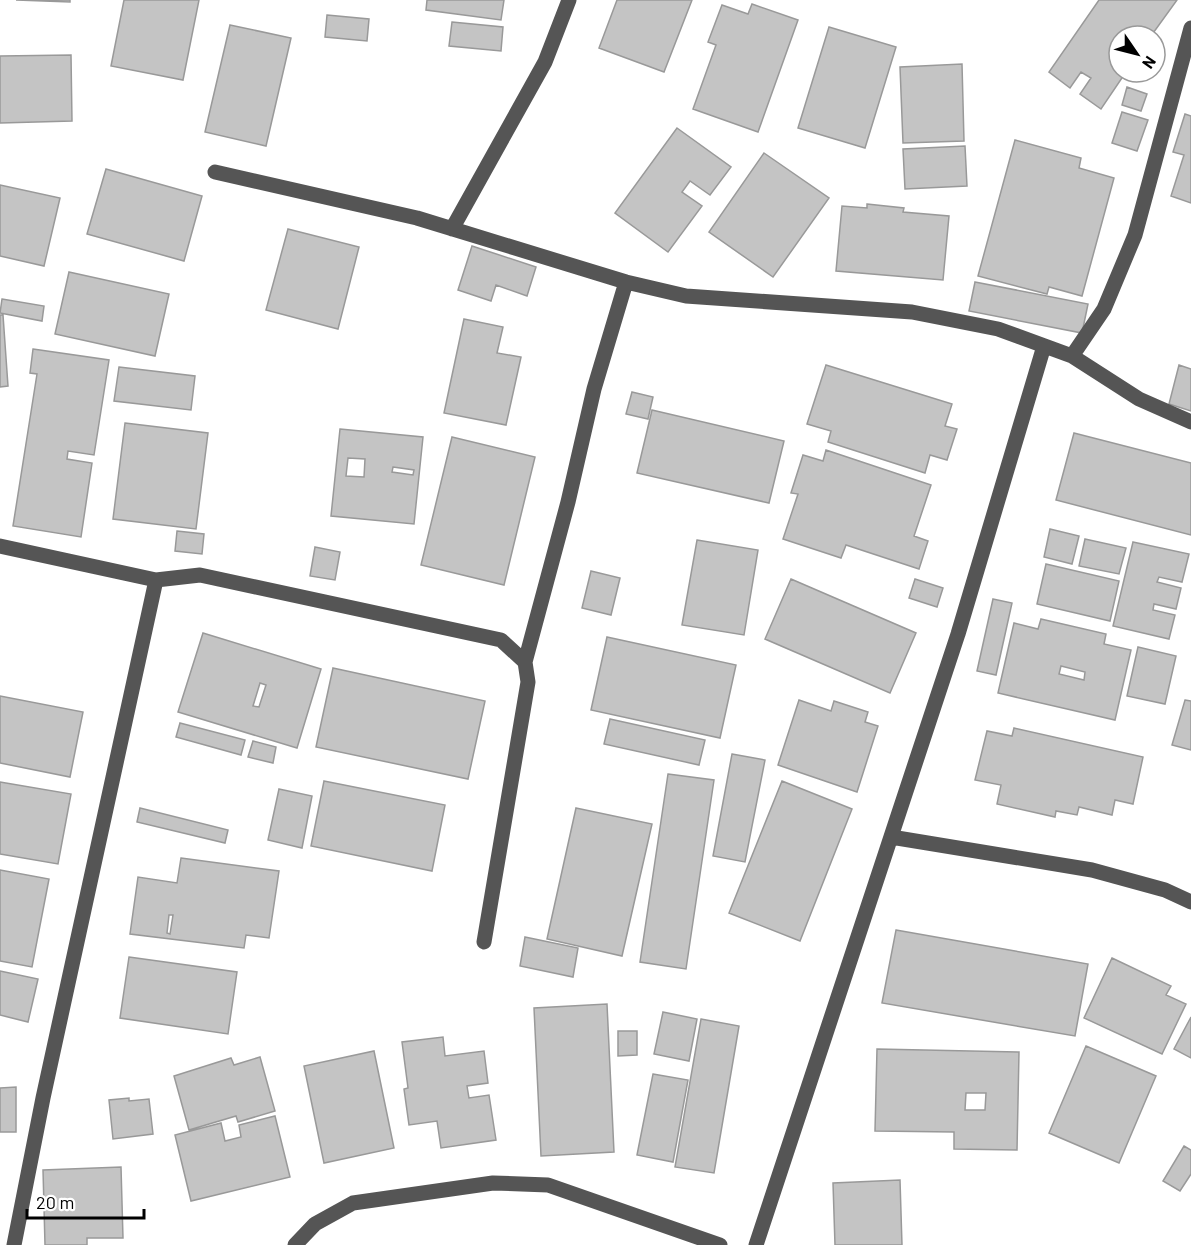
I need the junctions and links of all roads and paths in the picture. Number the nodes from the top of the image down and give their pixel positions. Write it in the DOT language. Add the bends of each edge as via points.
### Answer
graph roads {
  1 [pos="569,0"];
  2 [pos="1191,28"];
  3 [pos="215,172"];
  4 [pos="452,229"];
  5 [pos="626,282"];
  6 [pos="1044,346"];
  7 [pos="1072,356"];
  8 [pos="1191,422"];
  9 [pos="0,546"];
  10 [pos="156,580"];
  11 [pos="525,662"];
  12 [pos="891,837"];
  13 [pos="1191,902"];
  14 [pos="484,942"];
  15 [pos="14,1245"];
  16 [pos="295,1245"];
  17 [pos="720,1245"];
  18 [pos="756,1245"];
  1 -- 4 [label="street" via="545,62"];
  2 -- 7 [label="street" via="1135,235 1104,309"];
  3 -- 4 [label="street"];
  4 -- 5 [label="street"];
  5 -- 6 [label="street" via="686,296 912,312 998,329"];
  5 -- 11 [label="street" via="594,388"];
  6 -- 7 [label="street"];
  6 -- 12 [label="street" via="958,634"];
  7 -- 8 [label="street" via="1138,399"];
  9 -- 10 [label="street"];
  10 -- 11 [label="street" via="200,575 501,640"];
  10 -- 15 [label="street"];
  11 -- 14 [label="street" via="528,682"];
  12 -- 13 [label="street" via="1092,870 1164,890"];
  12 -- 18 [label="street"];
  16 -- 17 [label="street" via="315,1224 353,1203 493,1183 548,1185"];
}
